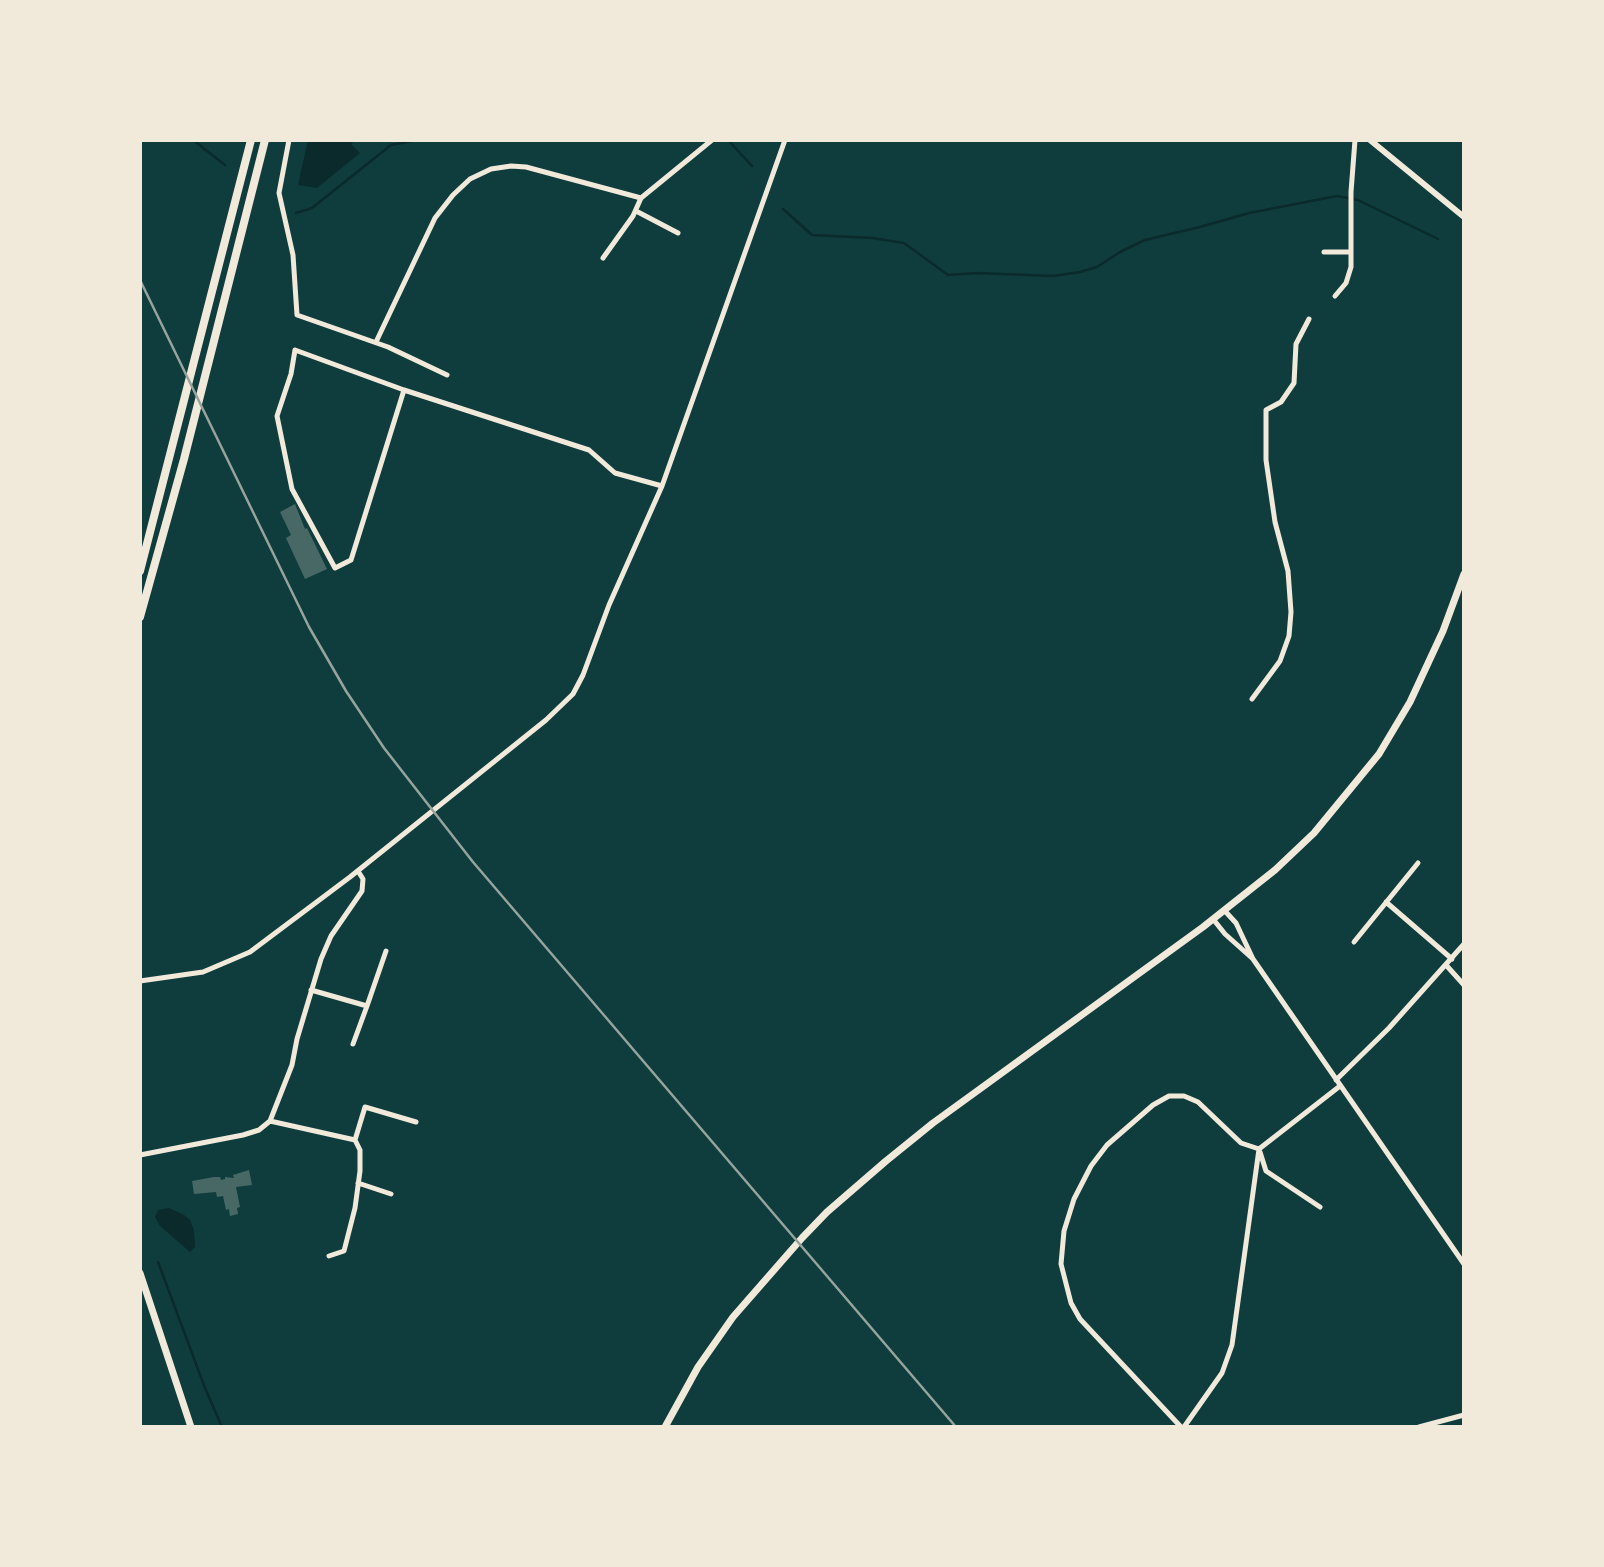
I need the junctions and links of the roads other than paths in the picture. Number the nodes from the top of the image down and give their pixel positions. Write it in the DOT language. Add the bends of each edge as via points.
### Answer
graph roads {
  1 [pos="251,140"];
  2 [pos="265,140"];
  3 [pos="289,140"];
  4 [pos="712,140"];
  5 [pos="785,140"];
  6 [pos="1355,140"];
  7 [pos="1370,140"];
  8 [pos="641,198"];
  9 [pos="635,211"];
  10 [pos="1462,218"];
  11 [pos="678,233"];
  12 [pos="1324,252"];
  13 [pos="1351,252"];
  14 [pos="603,258"];
  15 [pos="1335,296"];
  16 [pos="1309,318"];
  17 [pos="376,342"];
  18 [pos="447,375"];
  19 [pos="404,390"];
  20 [pos="663,486"];
  21 [pos="140,571"];
  22 [pos="1464,574"];
  23 [pos="140,617"];
  24 [pos="1252,699"];
  25 [pos="1418,863"];
  26 [pos="358,871"];
  27 [pos="1385,902"];
  28 [pos="1224,910"];
  29 [pos="1213,919"];
  30 [pos="1354,942"];
  31 [pos="1464,944"];
  32 [pos="386,951"];
  33 [pos="1452,959"];
  34 [pos="1253,960"];
  35 [pos="1446,965"];
  36 [pos="140,981"];
  37 [pos="1464,985"];
  38 [pos="311,990"];
  39 [pos="367,1006"];
  40 [pos="353,1044"];
  41 [pos="1338,1083"];
  42 [pos="271,1121"];
  43 [pos="416,1122"];
  44 [pos="355,1140"];
  45 [pos="1259,1149"];
  46 [pos="140,1155"];
  47 [pos="358,1183"];
  48 [pos="391,1194"];
  49 [pos="1320,1207"];
  50 [pos="329,1256"];
  51 [pos="1464,1264"];
  52 [pos="140,1273"];
  53 [pos="1464,1415"];
  54 [pos="191,1427"];
  55 [pos="665,1427"];
  56 [pos="1183,1427"];
  57 [pos="1419,1427"];
  1 -- 21 [label="highway"];
  2 -- 23 [label="highway"];
  3 -- 17 [label="street" via="279,193 293,255 297,315"];
  4 -- 8 [label="street"];
  5 -- 20 [label="street"];
  6 -- 13 [label="street"];
  7 -- 10 [label="street"];
  8 -- 9 [label="street"];
  8 -- 17 [label="street" via="526,167 491,169 470,178 435,218"];
  9 -- 11 [label="street"];
  9 -- 14 [label="street"];
  12 -- 13 [label="street"];
  13 -- 15 [label="street" via="1346,283"];
  16 -- 24 [label="street" via="1296,344 1294,383 1281,402 1266,410 1266,460 1292,612 1280,661"];
  17 -- 18 [label="street"];
  19 -- 19 [label="street" via="295,350 277,416 292,489 335,568 351,560"];
  19 -- 20 [label="street" via="589,450 615,472"];
  20 -- 26 [label="street" via="573,694"];
  22 -- 28 [label="main road" via="1410,702 1378,754 1314,833"];
  25 -- 27 [label="street"];
  26 -- 36 [label="street" via="250,952 203,972"];
  26 -- 38 [label="street" via="362,891 331,936"];
  27 -- 30 [label="street"];
  27 -- 33 [label="street"];
  28 -- 29 [label="main road"];
  28 -- 34 [label="street" via="1236,923"];
  29 -- 34 [label="street"];
  29 -- 55 [label="main road" via="933,1123 858,1185 802,1238 733,1317"];
  31 -- 33 [label="street"];
  32 -- 39 [label="street"];
  33 -- 35 [label="street"];
  34 -- 41 [label="street"];
  35 -- 37 [label="street"];
  35 -- 41 [label="street"];
  38 -- 39 [label="street"];
  38 -- 42 [label="street" via="292,1065"];
  39 -- 40 [label="street"];
  41 -- 45 [label="street"];
  41 -- 51 [label="street"];
  42 -- 44 [label="street"];
  42 -- 46 [label="street" via="243,1135"];
  43 -- 44 [label="street" via="365,1107"];
  44 -- 47 [label="street" via="360,1150"];
  45 -- 49 [label="street" via="1266,1171"];
  45 -- 56 [label="street" via="1232,1345 1222,1373"];
  45 -- 56 [label="street" via="1241,1143 1198,1102 1169,1096 1107,1145 1074,1199 1065,1231 1060,1264 1080,1319"];
  47 -- 48 [label="street"];
  47 -- 50 [label="street" via="344,1251"];
  52 -- 54 [label="main road"];
  53 -- 57 [label="street"];
}
